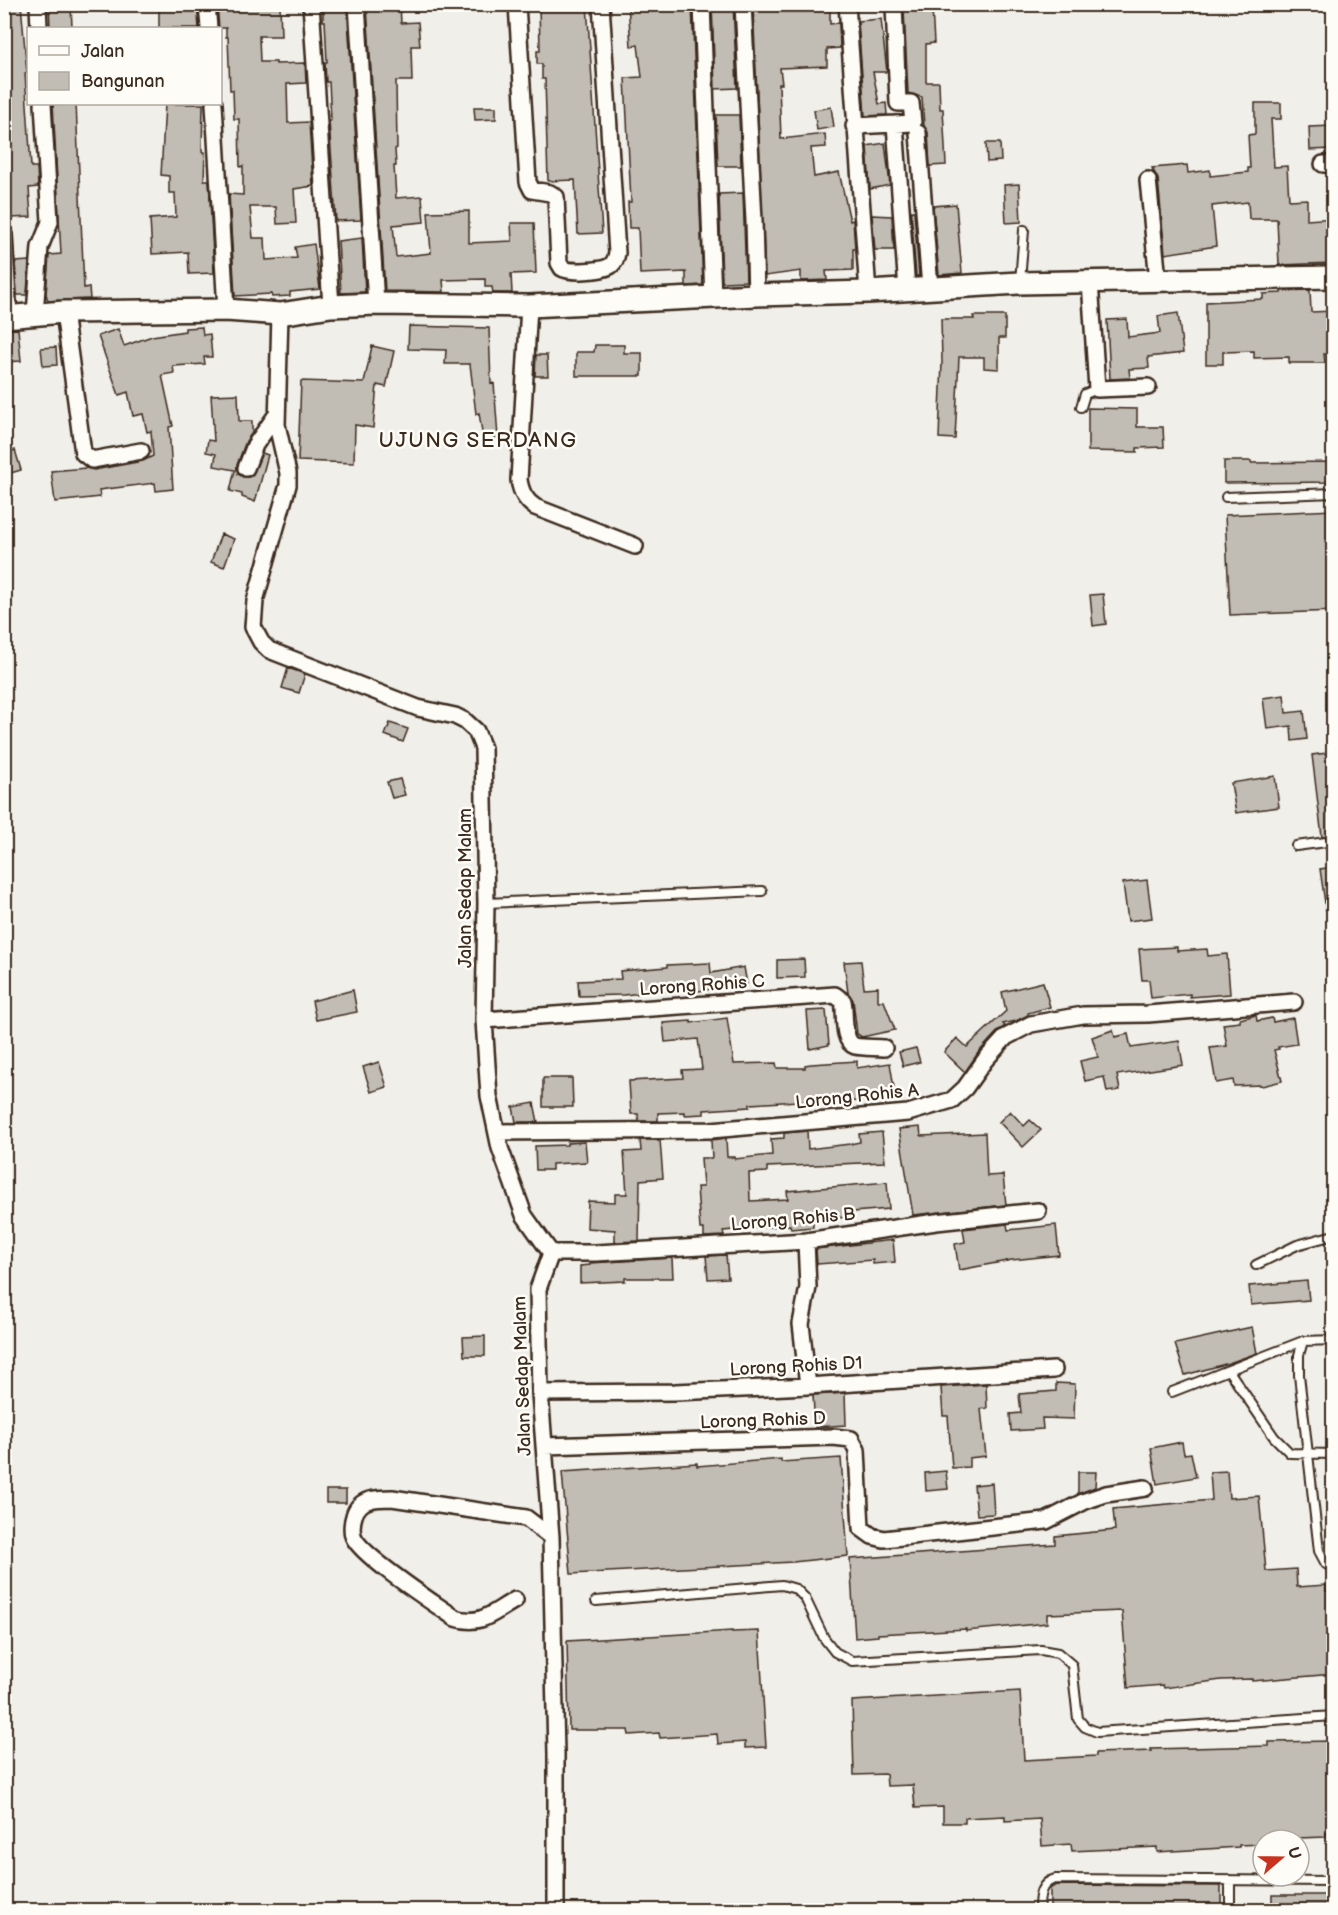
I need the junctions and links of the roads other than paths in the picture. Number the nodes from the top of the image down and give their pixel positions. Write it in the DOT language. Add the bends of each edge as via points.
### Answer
graph roads {
  1 [pos="38,4"];
  2 [pos="207,4"];
  3 [pos="311,4"];
  4 [pos="357,4"];
  5 [pos="517,4"];
  6 [pos="601,4"];
  7 [pos="702,4"];
  8 [pos="743,4"];
  9 [pos="847,4"];
  10 [pos="894,4"];
  11 [pos="39,27"];
  12 [pos="209,27"];
  13 [pos="43,105"];
  14 [pos="214,105"];
  15 [pos="895,124"];
  16 [pos="854,126"];
  17 [pos="918,133"];
  18 [pos="1148,180"];
  19 [pos="1024,230"];
  20 [pos="4,234"];
  21 [pos="1334,277"];
  22 [pos="1158,280"];
  23 [pos="1090,281"];
  24 [pos="1019,283"];
  25 [pos="930,288"];
  26 [pos="907,290"];
  27 [pos="868,292"];
  28 [pos="756,295"];
  29 [pos="713,298"];
  30 [pos="376,304"];
  31 [pos="331,306"];
  32 [pos="529,306"];
  33 [pos="226,310"];
  34 [pos="64,312"];
  35 [pos="35,314"];
  36 [pos="280,314"];
  37 [pos="7,317"];
  38 [pos="1148,387"];
  39 [pos="1097,389"];
  40 [pos="1081,407"];
  41 [pos="278,414"];
  42 [pos="141,451"];
  43 [pos="246,468"];
  44 [pos="1334,493"];
  45 [pos="1226,497"];
  46 [pos="635,546"];
  47 [pos="1334,841"];
  48 [pos="1296,846"];
  49 [pos="762,891"];
  50 [pos="486,903"];
  51 [pos="1294,1002"];
  52 [pos="484,1020"];
  53 [pos="884,1048"];
  54 [pos="497,1132"];
  55 [pos="1038,1211"];
  56 [pos="1334,1235"];
  57 [pos="806,1241"];
  58 [pos="551,1253"];
  59 [pos="1256,1265"];
  60 [pos="1334,1340"];
  61 [pos="1303,1341"];
  62 [pos="1054,1370"];
  63 [pos="1229,1371"];
  64 [pos="808,1386"];
  65 [pos="1172,1392"];
  66 [pos="540,1393"];
  67 [pos="544,1446"];
  68 [pos="1308,1454"];
  69 [pos="1334,1454"];
  70 [pos="1145,1488"];
  71 [pos="551,1537"];
  72 [pos="1334,1569"];
  73 [pos="515,1600"];
  74 [pos="596,1601"];
  75 [pos="1334,1716"];
  76 [pos="1230,1880"];
  77 [pos="1334,1881"];
  78 [pos="556,1911"];
  79 [pos="1039,1911"];
  80 [pos="1230,1911"];
  1 -- 11 [label="street"];
  2 -- 12 [label="street"];
  3 -- 31 [label="street"];
  4 -- 30 [label="street"];
  5 -- 6 [label="street" via="528,182 532,190 556,197 560,262 570,272 609,267 616,261 617,253"];
  7 -- 29 [label="street"];
  8 -- 28 [label="street"];
  9 -- 16 [label="street"];
  10 -- 15 [label="street" via="898,103 911,103 913,123"];
  13 -- 35 [label="street" via="50,222 40,247"];
  14 -- 33 [label="street"];
  15 -- 16 [label="street"];
  15 -- 26 [label="street"];
  16 -- 27 [label="street"];
  17 -- 25 [label="street"];
  18 -- 22 [label="street"];
  19 -- 24 [label="lane"];
  20 -- 37 [label="street"];
  21 -- 22 [label="main road"];
  22 -- 23 [label="main road"];
  23 -- 24 [label="main road"];
  23 -- 39 [label="street"];
  24 -- 25 [label="main road"];
  25 -- 26 [label="main road"];
  26 -- 27 [label="main road"];
  27 -- 28 [label="main road"];
  28 -- 29 [label="main road"];
  29 -- 32 [label="main road"];
  30 -- 31 [label="main road"];
  30 -- 32 [label="main road"];
  31 -- 36 [label="main road"];
  32 -- 46 [label="street" via="521,491 535,507"];
  33 -- 34 [label="main road"];
  33 -- 36 [label="main road"];
  34 -- 35 [label="main road"];
  34 -- 42 [label="street" via="82,453 92,460"];
  35 -- 37 [label="main road"];
  36 -- 41 [label="street"];
  38 -- 39 [label="street"];
  39 -- 40 [label="lane" via="1085,394"];
  41 -- 43 [label="street" via="255,444"];
  41 -- 50 [label="street, Jalan Sedap Malam" via="288,485 255,601 254,627 269,650 408,704 455,716 476,731 483,748"];
  44 -- 45 [label="lane"];
  47 -- 48 [label="lane"];
  49 -- 50 [label="lane"];
  50 -- 52 [label="street, Jalan Sedap Malam"];
  51 -- 54 [label="street, Lorong Rohis A" via="1083,1015 1031,1024 1006,1037 952,1100 908,1113 711,1130"];
  52 -- 53 [label="street, Lorong Rohis C" via="835,995 843,1001 846,1035 851,1043"];
  52 -- 54 [label="street, Jalan Sedap Malam" via="489,1096"];
  54 -- 58 [label="street, Jalan Sedap Malam" via="524,1215"];
  55 -- 57 [label="street, Lorong Rohis B"];
  56 -- 59 [label="lane" via="1297,1245"];
  57 -- 58 [label="street, Lorong Rohis B"];
  57 -- 64 [label="street" via="808,1287 801,1324"];
  58 -- 66 [label="street, Jalan Sedap Malam" via="538,1289"];
  60 -- 61 [label="lane"];
  61 -- 63 [label="lane"];
  61 -- 68 [label="lane" via="1299,1375"];
  62 -- 64 [label="street, Lorong Rohis D1"];
  63 -- 65 [label="lane"];
  63 -- 68 [label="lane" via="1274,1437 1290,1453"];
  64 -- 66 [label="street, Lorong Rohis D1"];
  66 -- 67 [label="street, Jalan Sedap Malam"];
  67 -- 70 [label="street, Lorong Rohis D" via="851,1439 857,1450 861,1528 884,1539 1046,1521 1085,1501"];
  67 -- 71 [label="street, Jalan Sedap Malam"];
  68 -- 69 [label="lane"];
  68 -- 72 [label="lane" via="1319,1551"];
  71 -- 73 [label="street" via="526,1518 392,1498 362,1502 356,1510 352,1521 357,1542 374,1559 455,1618 481,1620"];
  71 -- 78 [label="street, Jalan Sedap Malam"];
  74 -- 75 [label="lane" via="782,1586 796,1589 805,1598 824,1638 835,1652 852,1661 1041,1650 1058,1653 1072,1665 1078,1719 1097,1732"];
  76 -- 77 [label="lane"];
  76 -- 79 [label="lane" via="1056,1879 1048,1881 1041,1890"];
  76 -- 80 [label="lane"];
}
